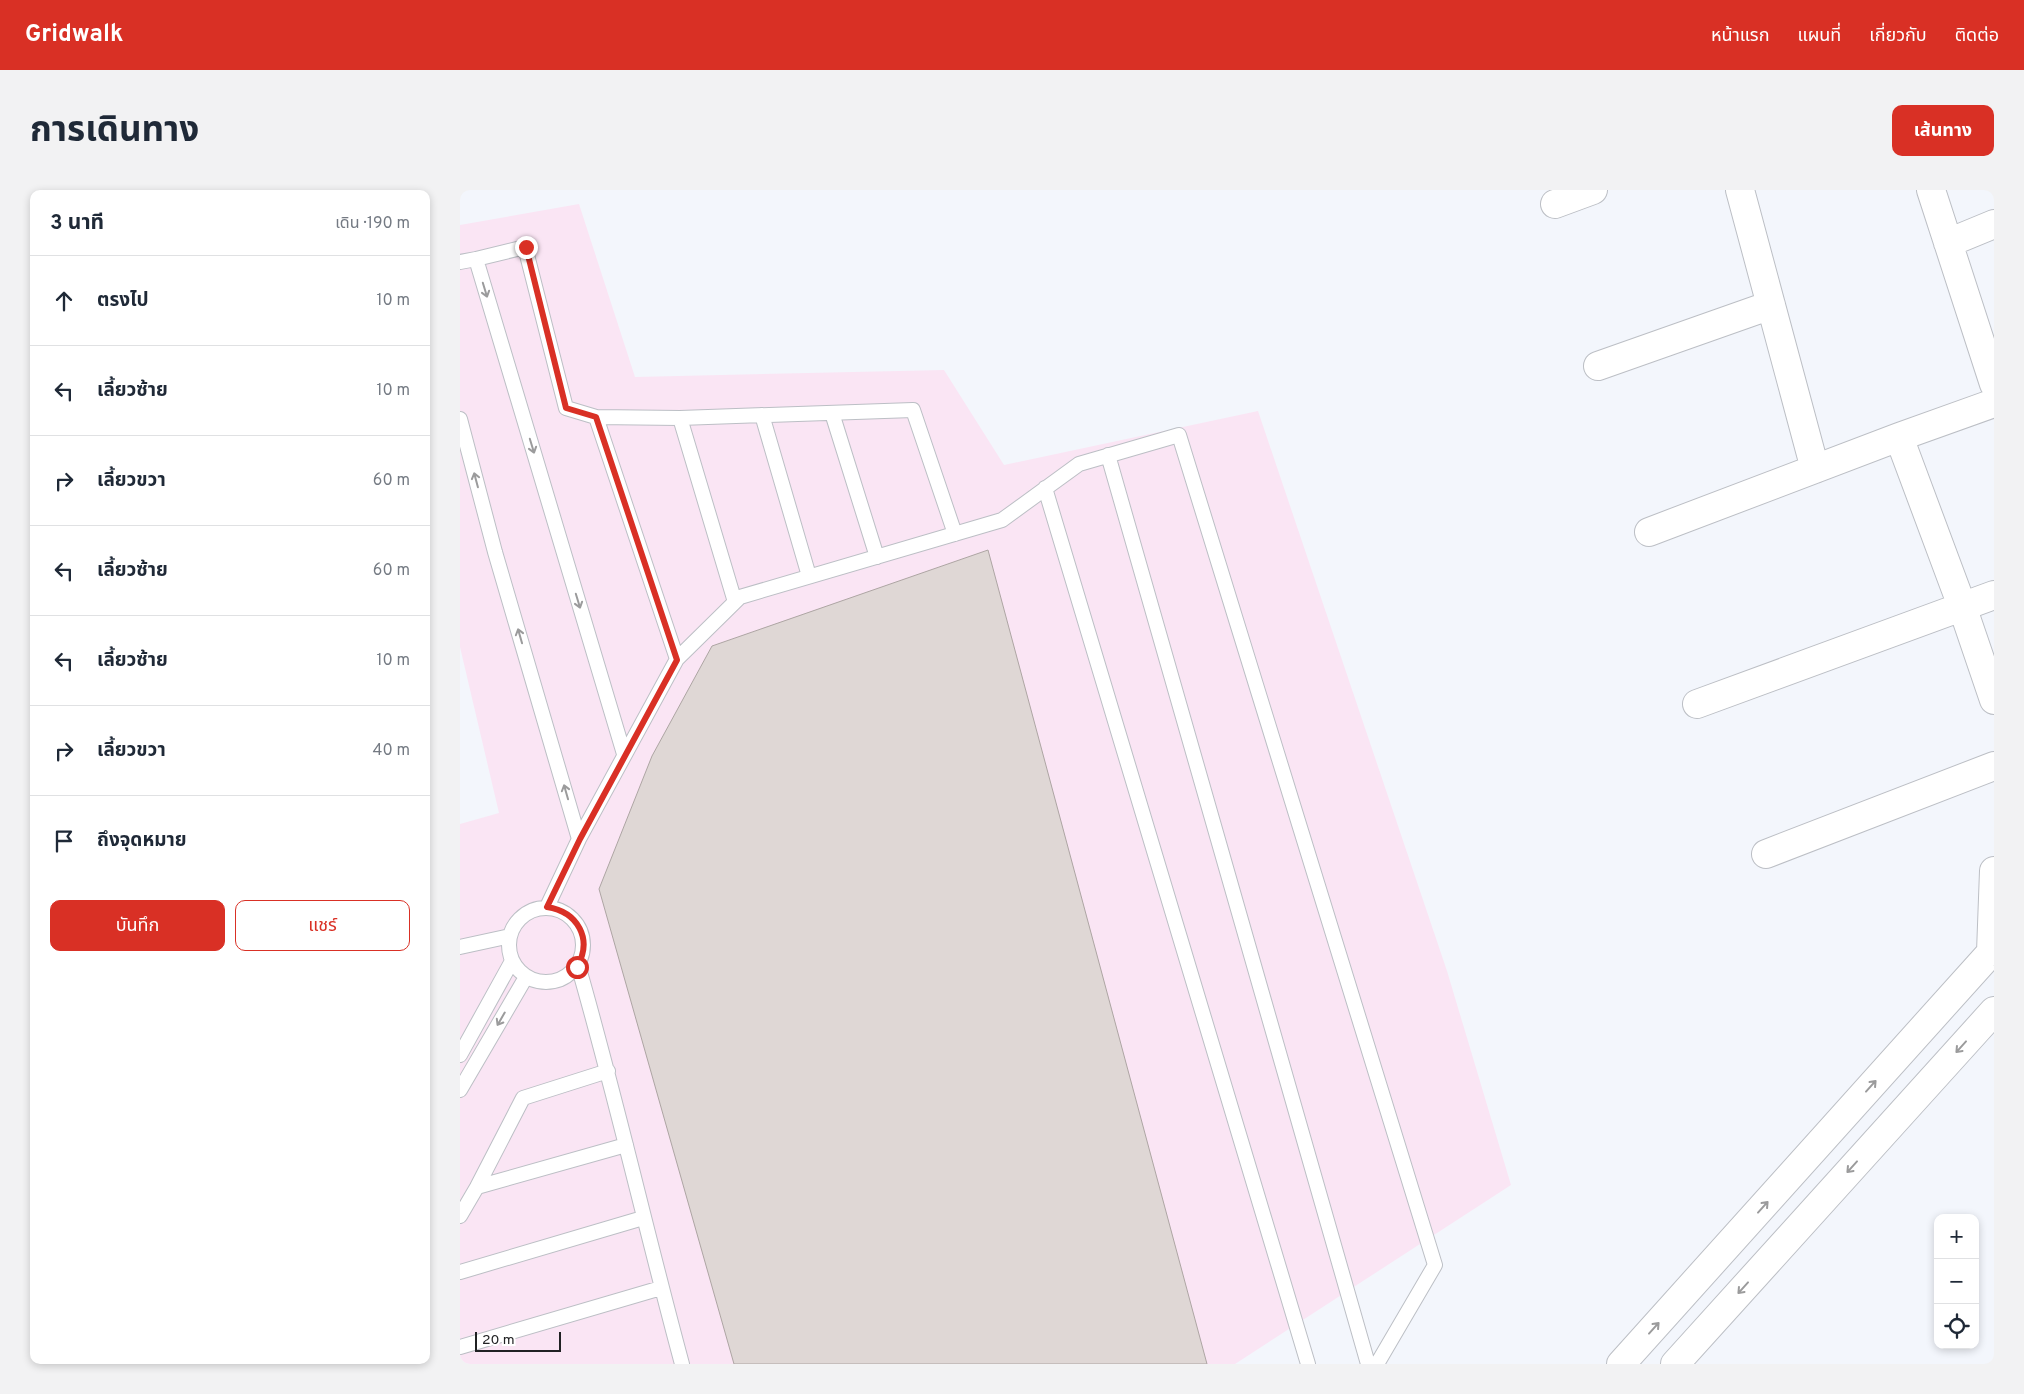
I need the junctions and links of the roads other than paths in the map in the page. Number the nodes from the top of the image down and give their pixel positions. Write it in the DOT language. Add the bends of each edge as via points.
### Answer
graph roads {
  1 [pos="1593,190"];
  2 [pos="1740,190"];
  3 [pos="1930,190"];
  4 [pos="1555,204"];
  5 [pos="1994,224"];
  6 [pos="1948,243"];
  7 [pos="476,259"];
  8 [pos="460,262"];
  9 [pos="1770,306"];
  10 [pos="1598,366"];
  11 [pos="1994,384"];
  12 [pos="1994,403"];
  13 [pos="832,413"];
  14 [pos="762,415"];
  15 [pos="596,417"];
  16 [pos="680,418"];
  17 [pos="460,419"];
  18 [pos="1899,437"];
  19 [pos="1108,455"];
  20 [pos="1815,469"];
  21 [pos="1045,488"];
  22 [pos="1649,532"];
  23 [pos="955,534"];
  24 [pos="877,557"];
  25 [pos="809,576"];
  26 [pos="1994,595"];
  27 [pos="735,602"];
  28 [pos="1962,606"];
  29 [pos="677,660"];
  30 [pos="1994,700"];
  31 [pos="1697,704"];
  32 [pos="624,754"];
  33 [pos="1994,766"];
  34 [pos="580,839"];
  35 [pos="1766,854"];
  36 [pos="1994,871"];
  37 [pos="547,907"];
  38 [pos="510,936"];
  39 [pos="460,947"];
  40 [pos="1993,951"];
  41 [pos="512,961"];
  42 [pos="578,965"];
  43 [pos="526,977"];
  44 [pos="1994,1011"];
  45 [pos="460,1055"];
  46 [pos="608,1072"];
  47 [pos="460,1090"];
  48 [pos="626,1145"];
  49 [pos="477,1187"];
  50 [pos="460,1216"];
  51 [pos="643,1218"];
  52 [pos="460,1272"];
  53 [pos="661,1288"];
  54 [pos="460,1347"];
  55 [pos="682,1364"];
  56 [pos="1308,1364"];
  57 [pos="1368,1364"];
  58 [pos="1377,1364"];
  59 [pos="1621,1364"];
  60 [pos="1675,1364"];
  1 -- 4 [label="street"];
  2 -- 9 [label="street"];
  3 -- 6 [label="street"];
  5 -- 6 [label="street"];
  6 -- 11 [label="street"];
  7 -- 8 [label="lane"];
  7 -- 15 [label="lane" via="526,247 566,408"];
  7 -- 32 [label="lane, one-way"];
  9 -- 10 [label="street"];
  9 -- 20 [label="street"];
  12 -- 18 [label="street"];
  13 -- 14 [label="lane"];
  13 -- 23 [label="lane" via="913,410"];
  13 -- 24 [label="lane"];
  14 -- 16 [label="lane"];
  14 -- 25 [label="lane"];
  15 -- 16 [label="lane"];
  15 -- 29 [label="lane"];
  16 -- 27 [label="lane"];
  34 -- 17 [label="lane, one-way" via="495,552"];
  18 -- 20 [label="street"];
  18 -- 28 [label="street"];
  19 -- 21 [label="lane" via="1079,464"];
  19 -- 57 [label="lane"];
  19 -- 58 [label="lane" via="1179,435 1435,1265"];
  20 -- 22 [label="street"];
  21 -- 23 [label="lane" via="1002,520"];
  21 -- 56 [label="lane"];
  23 -- 24 [label="lane"];
  24 -- 25 [label="lane"];
  25 -- 27 [label="lane" via="740,597"];
  26 -- 28 [label="street"];
  27 -- 29 [label="lane"];
  28 -- 30 [label="street"];
  28 -- 31 [label="street"];
  29 -- 32 [label="lane"];
  32 -- 34 [label="lane"];
  33 -- 35 [label="street"];
  34 -- 37 [label="lane"];
  36 -- 40 [label="street"];
  37 -- 38 [label="lane" via="524,915"];
  37 -- 42 [label="lane" via="559,909 577,923 584,945"];
  38 -- 39 [label="lane"];
  38 -- 41 [label="lane"];
  59 -- 40 [label="street, one-way"];
  41 -- 43 [label="lane"];
  41 -- 45 [label="lane"];
  42 -- 43 [label="lane" via="559,981 548,983"];
  42 -- 46 [label="lane"];
  43 -- 47 [label="lane, one-way"];
  44 -- 60 [label="street, one-way"];
  46 -- 48 [label="lane"];
  46 -- 49 [label="lane" via="523,1098"];
  48 -- 49 [label="lane"];
  48 -- 51 [label="lane"];
  49 -- 50 [label="lane"];
  51 -- 52 [label="lane"];
  51 -- 53 [label="lane"];
  53 -- 54 [label="lane"];
  53 -- 55 [label="lane"];
}
